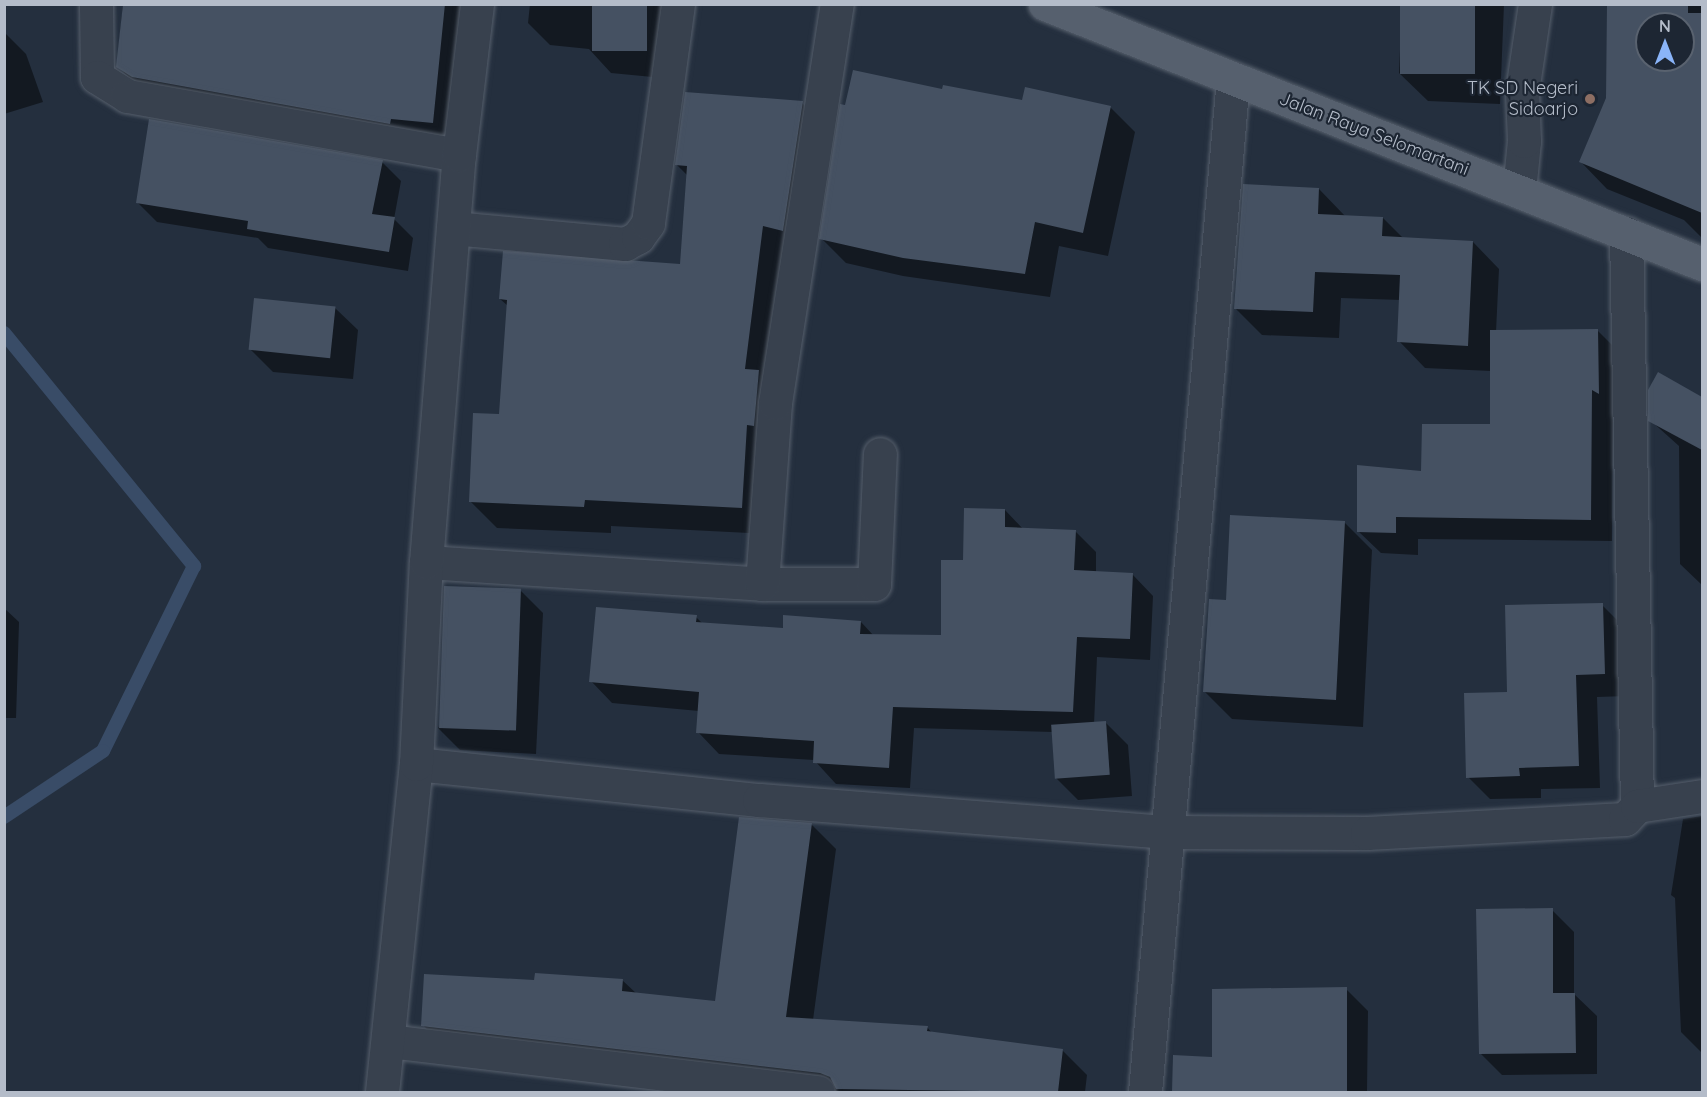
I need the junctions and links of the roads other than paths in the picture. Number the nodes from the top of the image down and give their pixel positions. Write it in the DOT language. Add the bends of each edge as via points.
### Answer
graph roads {
  1 [pos="96,4"];
  2 [pos="477,4"];
  3 [pos="678,4"];
  4 [pos="837,4"];
  5 [pos="1535,4"];
  6 [pos="1055,6"];
  7 [pos="1233,79"];
  8 [pos="459,155"];
  9 [pos="1519,191"];
  10 [pos="453,228"];
  11 [pos="1626,233"];
  12 [pos="1702,264"];
  13 [pos="880,454"];
  14 [pos="426,562"];
  15 [pos="762,584"];
  16 [pos="416,764"];
  17 [pos="1702,796"];
  18 [pos="1637,806"];
  19 [pos="1168,832"];
  20 [pos="389,1041"];
  21 [pos="382,1092"];
  22 [pos="818,1092"];
  23 [pos="1145,1092"];
  1 -- 8 [label="street" via="97,77 127,96"];
  2 -- 8 [label="street"];
  3 -- 10 [label="street" via="648,223 638,237 625,244"];
  4 -- 15 [label="street" via="775,403"];
  5 -- 9 [label="street" via="1522,91 1524,141"];
  6 -- 7 [label="main road, Jalan Raya Selomartani"];
  7 -- 9 [label="main road, Jalan Raya Selomartani"];
  7 -- 19 [label="street"];
  8 -- 10 [label="street"];
  9 -- 11 [label="main road, Jalan Raya Selomartani"];
  10 -- 14 [label="street"];
  11 -- 12 [label="main road, Jalan Raya Selomartani"];
  11 -- 18 [label="street"];
  13 -- 15 [label="street" via="874,584"];
  14 -- 15 [label="street"];
  14 -- 16 [label="street"];
  16 -- 19 [label="street" via="759,800"];
  16 -- 20 [label="street"];
  17 -- 18 [label="street"];
  18 -- 19 [label="street" via="1624,819 1554,823 1367,833"];
  19 -- 23 [label="street"];
  20 -- 21 [label="street"];
  20 -- 22 [label="street"];
}
